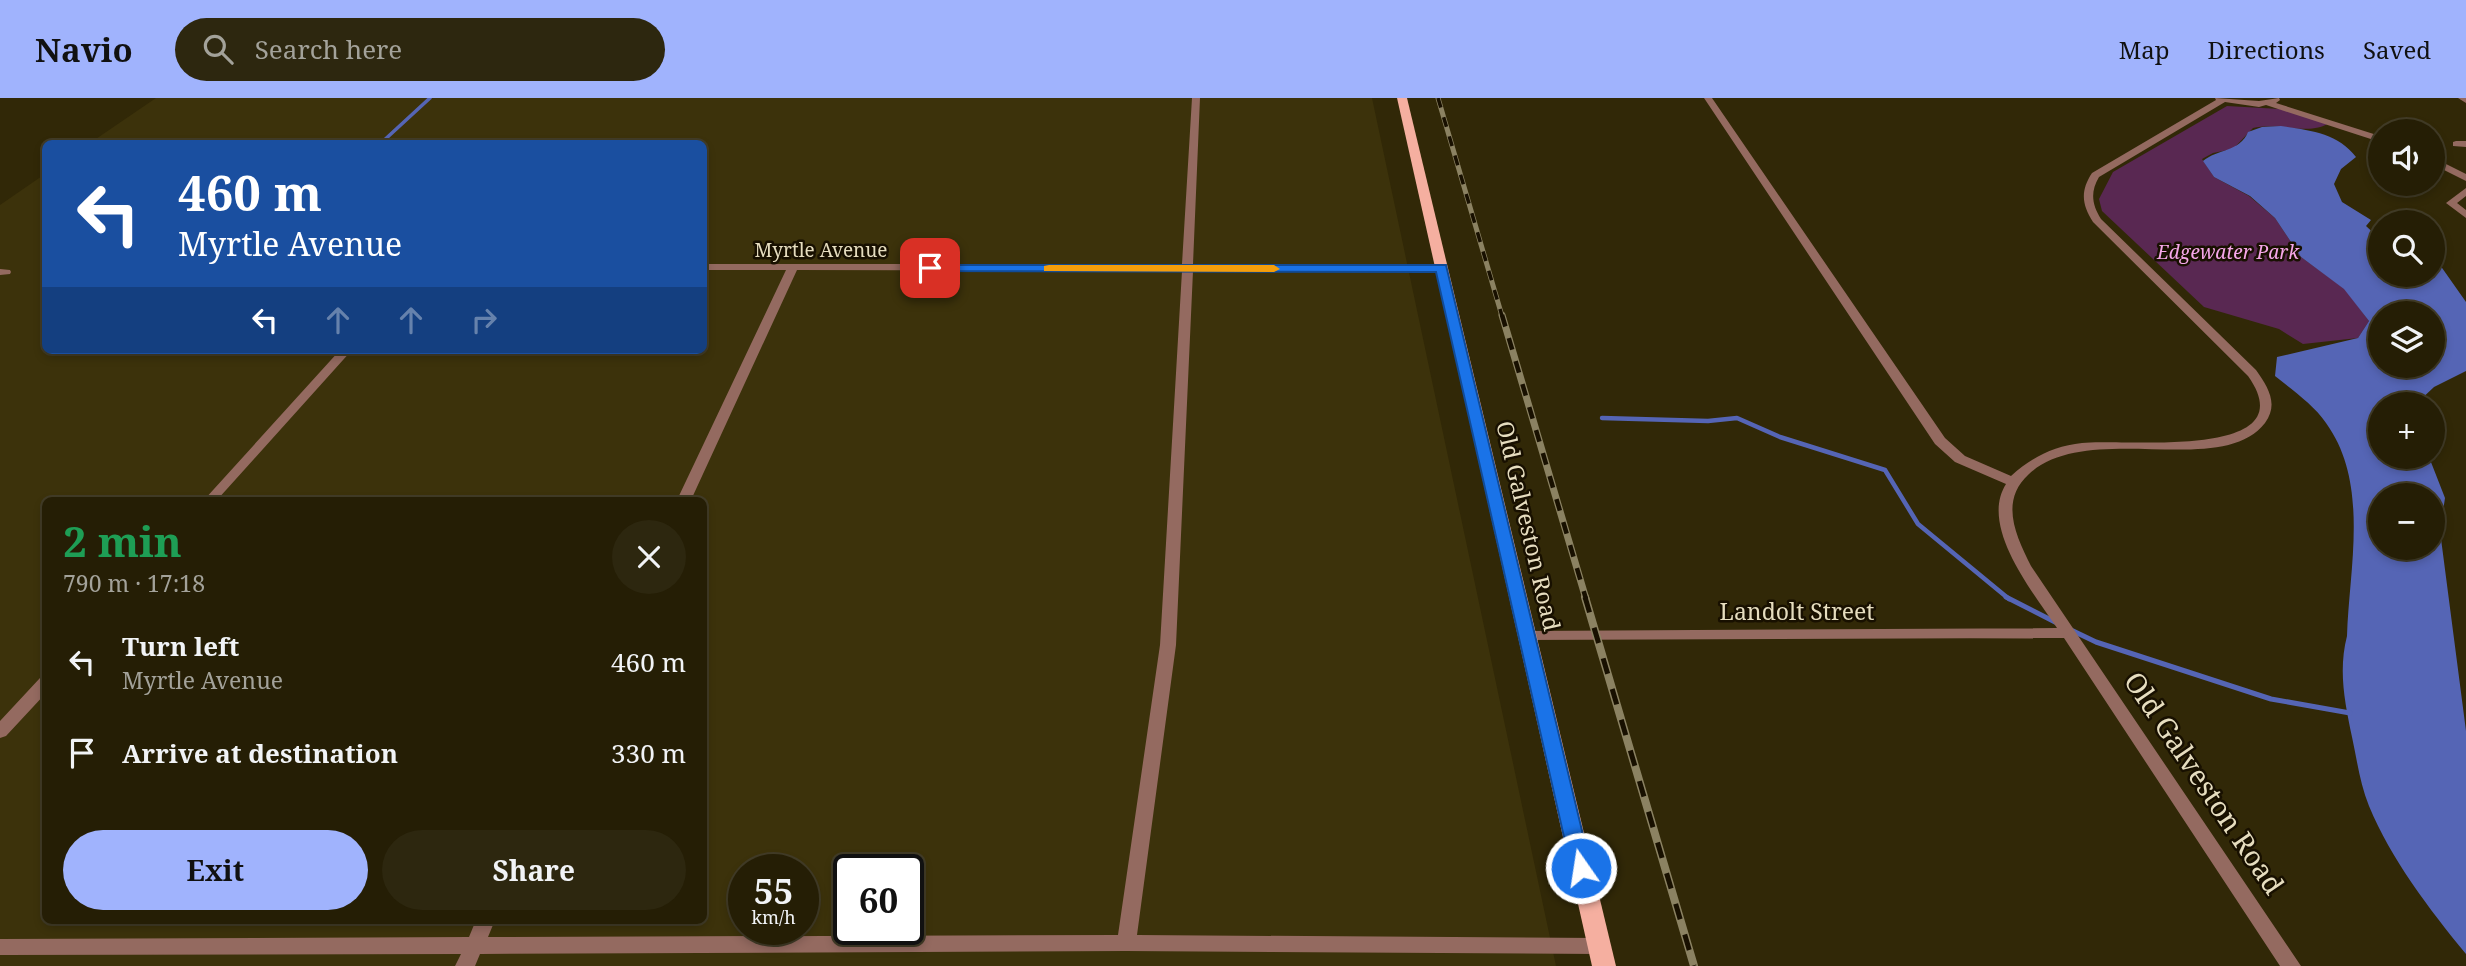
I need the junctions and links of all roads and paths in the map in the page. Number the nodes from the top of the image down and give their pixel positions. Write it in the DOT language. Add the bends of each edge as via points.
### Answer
graph roads {
  1 [pos="1196,98"];
  2 [pos="1402,98"];
  3 [pos="1708,98"];
  4 [pos="2221,99"];
  5 [pos="2273,100"];
  6 [pos="2368,128"];
  7 [pos="2368,135"];
  8 [pos="2445,158"];
  9 [pos="2445,167"];
  10 [pos="2466,168"];
  11 [pos="2466,178"];
  12 [pos="2466,191"];
  13 [pos="2466,215"];
  14 [pos="707,267"];
  15 [pos="793,268"];
  16 [pos="1441,268"];
  17 [pos="1187,269"];
  18 [pos="342,354"];
  19 [pos="2012,482"];
  20 [pos="213,497"];
  21 [pos="685,497"];
  22 [pos="2068,633"];
  23 [pos="1527,636"];
  24 [pos="42,686"];
  25 [pos="0,732"];
  26 [pos="484,924"];
  27 [pos="1126,943"];
  28 [pos="0,947"];
  29 [pos="473,947"];
  30 [pos="1602,956"];
  31 [pos="465,966"];
  32 [pos="2291,966"];
  1 -- 17 [label="street"];
  2 -- 16 [label="main road, Old Galveston Road"];
  3 -- 19 [label="street" via="1940,441 1960,459"];
  4 -- 5 [label="street"];
  4 -- 19 [label="street" via="2095,174 2088,200 2101,226 2252,373 2265,394 2266,414 2261,424 2233,439 2204,444 2067,449 2037,460"];
  5 -- 6 [label="street"];
  5 -- 7 [label="street"];
  8 -- 10 [label="street"];
  9 -- 11 [label="street"];
  12 -- 13 [label="street" via="2451,203"];
  14 -- 15 [label="street, Myrtle Avenue"];
  15 -- 17 [label="street, Myrtle Avenue"];
  15 -- 21 [label="street"];
  16 -- 17 [label="street, Myrtle Avenue"];
  16 -- 23 [label="main road, Old Galveston Road"];
  17 -- 27 [label="street" via="1168,645"];
  18 -- 20 [label="street"];
  19 -- 22 [label="street, Old Galveston Road" via="2002,512 2009,538"];
  22 -- 23 [label="street, Landolt Street"];
  22 -- 32 [label="street, Old Galveston Road"];
  23 -- 30 [label="main road, Old Galveston Road"];
  24 -- 25 [label="street"];
  26 -- 29 [label="street"];
  27 -- 29 [label="street"];
  27 -- 30 [label="street"];
  28 -- 29 [label="street"];
  29 -- 31 [label="street"];
}
